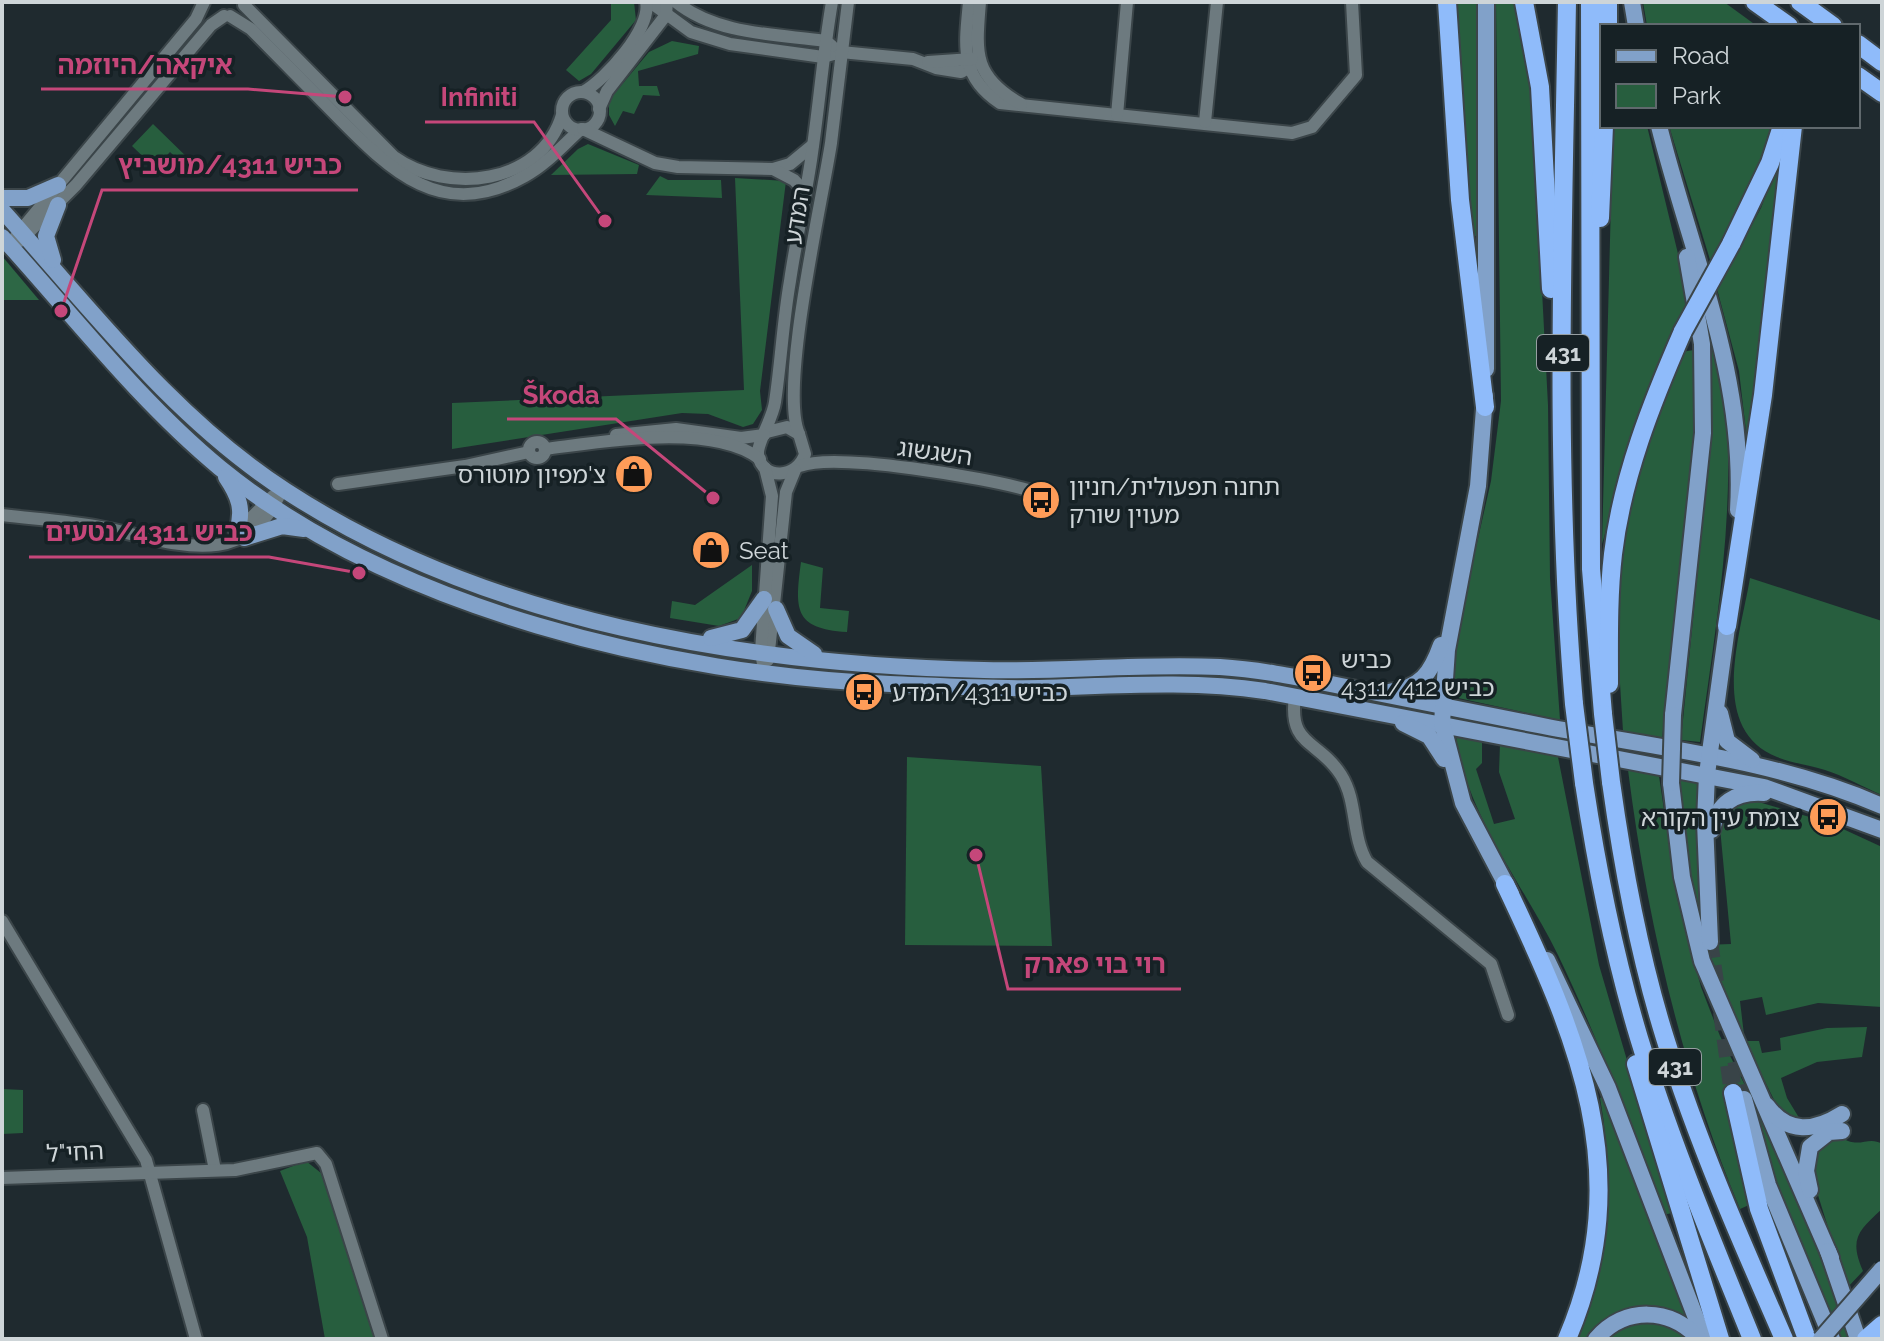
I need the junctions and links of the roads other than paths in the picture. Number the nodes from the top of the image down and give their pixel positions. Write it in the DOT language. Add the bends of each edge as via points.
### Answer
graph roads {
  1 [pos="204,2"];
  2 [pos="648,2"];
  3 [pos="676,2"];
  4 [pos="848,2"];
  5 [pos="969,2"];
  6 [pos="980,2"];
  7 [pos="1127,2"];
  8 [pos="1217,2"];
  9 [pos="1352,2"];
  10 [pos="1447,2"];
  11 [pos="1486,2"];
  12 [pos="1524,2"];
  13 [pos="1567,2"];
  14 [pos="1590,2"];
  15 [pos="1608,2"];
  16 [pos="1632,2"];
  17 [pos="1755,2"];
  18 [pos="1791,2"];
  19 [pos="1800,2"];
  20 [pos="244,4"];
  21 [pos="832,6"];
  22 [pos="666,8"];
  23 [pos="227,16"];
  24 [pos="1608,24"];
  25 [pos="1636,24"];
  26 [pos="1788,24"];
  27 [pos="1791,24"];
  28 [pos="1830,24"];
  29 [pos="691,32"];
  30 [pos="790,36"];
  31 [pos="826,41"];
  32 [pos="645,45"];
  33 [pos="1860,46"];
  34 [pos="841,52"];
  35 [pos="792,53"];
  36 [pos="823,57"];
  37 [pos="1882,62"];
  38 [pos="972,63"];
  39 [pos="821,77"];
  40 [pos="1860,77"];
  41 [pos="583,92"];
  42 [pos="1882,93"];
  43 [pos="599,112"];
  44 [pos="562,115"];
  45 [pos="1117,115"];
  46 [pos="1205,122"];
  47 [pos="1604,128"];
  48 [pos="1659,128"];
  49 [pos="1781,128"];
  50 [pos="1793,128"];
  51 [pos="582,129"];
  52 [pos="620,145"];
  53 [pos="813,145"];
  54 [pos="773,169"];
  55 [pos="58,185"];
  56 [pos="806,193"];
  57 [pos="2,198"];
  58 [pos="1678,204"];
  59 [pos="58,205"];
  60 [pos="2,210"];
  61 [pos="23,234"];
  62 [pos="6,241"];
  63 [pos="59,272"];
  64 [pos="1591,361"];
  65 [pos="1485,407"];
  66 [pos="765,434"];
  67 [pos="802,440"];
  68 [pos="578,445"];
  69 [pos="837,461"];
  70 [pos="762,463"];
  71 [pos="219,466"];
  72 [pos="797,468"];
  73 [pos="338,484"];
  74 [pos="282,489"];
  75 [pos="1028,490"];
  76 [pos="270,504"];
  77 [pos="2,515"];
  78 [pos="1563,516"];
  79 [pos="309,530"];
  80 [pos="241,535"];
  81 [pos="1459,594"];
  82 [pos="770,604"];
  83 [pos="1727,626"];
  84 [pos="691,640"];
  85 [pos="766,652"];
  86 [pos="827,659"];
  87 [pos="764,671"];
  88 [pos="1377,693"];
  89 [pos="1719,695"];
  90 [pos="1295,696"];
  91 [pos="1442,705"];
  92 [pos="1372,711"];
  93 [pos="1606,714"];
  94 [pos="1442,723"];
  95 [pos="1709,757"];
  96 [pos="1779,771"];
  97 [pos="1707,774"];
  98 [pos="1457,787"];
  99 [pos="1788,794"];
  100 [pos="1882,806"];
  101 [pos="1882,830"];
  102 [pos="1595,853"];
  103 [pos="1706,876"];
  104 [pos="1505,884"];
  105 [pos="2,921"];
  106 [pos="1710,942"];
  107 [pos="1508,1015"];
  108 [pos="1745,1068"];
  109 [pos="1738,1096"];
  110 [pos="203,1110"];
  111 [pos="1842,1114"];
  112 [pos="1842,1131"];
  113 [pos="215,1170"];
  114 [pos="150,1171"];
  115 [pos="2,1178"];
  116 [pos="1831,1258"];
  117 [pos="1882,1269"];
  118 [pos="1882,1325"];
  119 [pos="196,1339"];
  120 [pos="382,1339"];
  121 [pos="1567,1339"];
  122 [pos="1596,1339"];
  123 [pos="1702,1339"];
  124 [pos="1720,1339"];
  125 [pos="1752,1339"];
  126 [pos="1784,1339"];
  127 [pos="1807,1339"];
  128 [pos="1821,1339"];
  129 [pos="1832,1339"];
  130 [pos="1858,1339"];
  131 [pos="1866,1339"];
  1 -- 23 [label="street" via="214,14"];
  1 -- 55 [label="street" via="192,24"];
  2 -- 22 [label="street"];
  2 -- 41 [label="street" via="642,29 596,84"];
  3 -- 30 [label="street" via="726,27"];
  4 -- 34 [label="street, המדע"];
  5 -- 38 [label="street"];
  6 -- 38 [label="street"];
  7 -- 45 [label="street"];
  8 -- 46 [label="street"];
  9 -- 46 [label="street" via="1356,75 1312,127 1292,133"];
  10 -- 65 [label="highway" via="1460,200"];
  11 -- 65 [label="main road"];
  12 -- 78 [label="highway" via="1540,87"];
  13 -- 78 [label="highway, 431" via="1562,130"];
  14 -- 64 [label="highway, 431"];
  15 -- 24 [label="highway"];
  16 -- 25 [label="main road"];
  17 -- 26 [label="highway"];
  18 -- 27 [label="highway"];
  19 -- 28 [label="highway"];
  20 -- 23 [label="street"];
  20 -- 44 [label="street" via="394,157 425,174 468,180 505,173 540,149"];
  21 -- 30 [label="street" via="811,32"];
  21 -- 31 [label="street, המדע"];
  22 -- 29 [label="street"];
  22 -- 32 [label="street"];
  23 -- 51 [label="street" via="251,29 385,164 425,187 465,193 512,183 544,164"];
  23 -- 59 [label="street" via="211,25"];
  29 -- 32 [label="street" via="670,30"];
  29 -- 35 [label="street"];
  30 -- 31 [label="street"];
  31 -- 34 [label="street"];
  31 -- 36 [label="street, המדע"];
  32 -- 43 [label="street" via="607,91"];
  33 -- 37 [label="highway"];
  34 -- 36 [label="street"];
  34 -- 38 [label="street"];
  34 -- 67 [label="street, המדע" via="795,372 792,412"];
  35 -- 36 [label="street"];
  35 -- 39 [label="street" via="812,63"];
  36 -- 39 [label="street, המדע"];
  38 -- 45 [label="street" via="984,93 1000,103"];
  39 -- 53 [label="street, המדע"];
  40 -- 42 [label="highway"];
  41 -- 43 [label="street" via="595,99"];
  41 -- 44 [label="street" via="568,97"];
  43 -- 51 [label="street" via="593,124"];
  43 -- 52 [label="street"];
  44 -- 51 [label="street" via="572,127"];
  45 -- 46 [label="street"];
  47 -- 64 [label="highway"];
  48 -- 58 [label="main road"];
  49 -- 93 [label="highway, bridge" via="1731,244 1683,331 1644,429 1621,511 1609,602"];
  50 -- 83 [label="highway" via="1763,395"];
  51 -- 52 [label="street"];
  52 -- 54 [label="street" via="664,166"];
  53 -- 54 [label="street" via="790,164"];
  53 -- 56 [label="street, המדע"];
  54 -- 56 [label="street"];
  55 -- 57 [label="main road" via="17,201"];
  55 -- 61 [label="street"];
  56 -- 66 [label="street, המדע" via="775,400"];
  58 -- 83 [label="main road" via="1721,337 1734,407 1739,486"];
  58 -- 108 [label="main road, bridge" via="1702,344 1703,433 1673,715 1671,783 1693,932"];
  59 -- 61 [label="street"];
  59 -- 63 [label="main road" via="46,243"];
  60 -- 61 [label="main road"];
  61 -- 62 [label="street"];
  61 -- 63 [label="main road"];
  62 -- 71 [label="main road" via="141,395"];
  63 -- 74 [label="main road" via="180,406"];
  64 -- 93 [label="highway, 431" via="1591,569"];
  65 -- 81 [label="main road"];
  66 -- 67 [label="street" via="787,427"];
  66 -- 68 [label="street" via="741,438 661,429"];
  66 -- 70 [label="street" via="758,447"];
  67 -- 69 [label="street, השגשוג"];
  67 -- 72 [label="street"];
  68 -- 70 [label="street" via="693,439 734,445"];
  68 -- 73 [label="street" via="545,449 535,442 529,452 465,466"];
  69 -- 72 [label="street, השגשוג"];
  69 -- 75 [label="street, השגשוג"];
  70 -- 72 [label="street" via="776,474"];
  70 -- 82 [label="street" via="772,496"];
  71 -- 76 [label="main road"];
  71 -- 80 [label="main road" via="237,493"];
  72 -- 82 [label="street" via="786,492"];
  74 -- 76 [label="street"];
  74 -- 84 [label="main road" via="351,531 430,568 570,613"];
  76 -- 79 [label="main road"];
  76 -- 80 [label="street"];
  77 -- 80 [label="street" via="99,527 184,546 213,545"];
  78 -- 102 [label="highway, 431, bridge" via="1574,704"];
  79 -- 80 [label="main road" via="282,526"];
  79 -- 87 [label="main road" via="413,583 502,614 642,650"];
  81 -- 88 [label="main road" via="1425,679 1404,690"];
  81 -- 91 [label="main road"];
  82 -- 84 [label="main road" via="740,631"];
  82 -- 85 [label="street"];
  82 -- 86 [label="main road" via="793,641"];
  83 -- 89 [label="main road"];
  84 -- 85 [label="main road"];
  85 -- 86 [label="main road"];
  85 -- 87 [label="street"];
  86 -- 88 [label="main road" via="986,670 1229,668"];
  87 -- 90 [label="main road" via="892,684 1009,688 1191,684"];
  88 -- 91 [label="main road"];
  89 -- 95 [label="main road"];
  89 -- 96 [label="main road" via="1723,731 1733,749"];
  90 -- 92 [label="main road"];
  90 -- 107 [label="street" via="1292,720 1301,737 1329,757 1344,778 1356,844 1367,862 1491,964"];
  91 -- 94 [label="main road"];
  91 -- 95 [label="main road"];
  92 -- 94 [label="main road"];
  92 -- 98 [label="main road" via="1429,736"];
  93 -- 126 [label="highway, 431, bridge" via="1627,882 1664,1035"];
  94 -- 97 [label="main road"];
  94 -- 98 [label="main road"];
  95 -- 96 [label="main road"];
  95 -- 97 [label="main road"];
  96 -- 100 [label="main road"];
  97 -- 99 [label="main road"];
  97 -- 103 [label="main road"];
  98 -- 104 [label="main road"];
  99 -- 101 [label="main road"];
  99 -- 103 [label="main road" via="1756,792 1722,805 1712,828"];
  102 -- 124 [label="highway" via="1640,1080"];
  102 -- 125 [label="highway, 431" via="1642,1047"];
  103 -- 106 [label="main road"];
  104 -- 121 [label="highway" via="1570,1026 1595,1121 1600,1182 1596,1239"];
  104 -- 123 [label="main road" via="1593,1050"];
  105 -- 114 [label="street"];
  108 -- 111 [label="main road" via="1784,1123 1806,1129"];
  108 -- 116 [label="main road"];
  109 -- 127 [label="highway" via="1759,1209"];
  109 -- 129 [label="main road" via="1773,1199"];
  110 -- 113 [label="street"];
  112 -- 116 [label="main road" via="1820,1136 1806,1161"];
  113 -- 114 [label="street, החי\"ל"];
  113 -- 120 [label="street, החי\"ל" via="249,1169 310,1152 322,1158"];
  114 -- 115 [label="street, החי\"ל"];
  114 -- 119 [label="street"];
  116 -- 130 [label="main road"];
  117 -- 128 [label="main road, bridge"];
  118 -- 131 [label="highway"];
  122 -- 123 [label="main road" via="1613,1324 1648,1314 1680,1322"];
}
